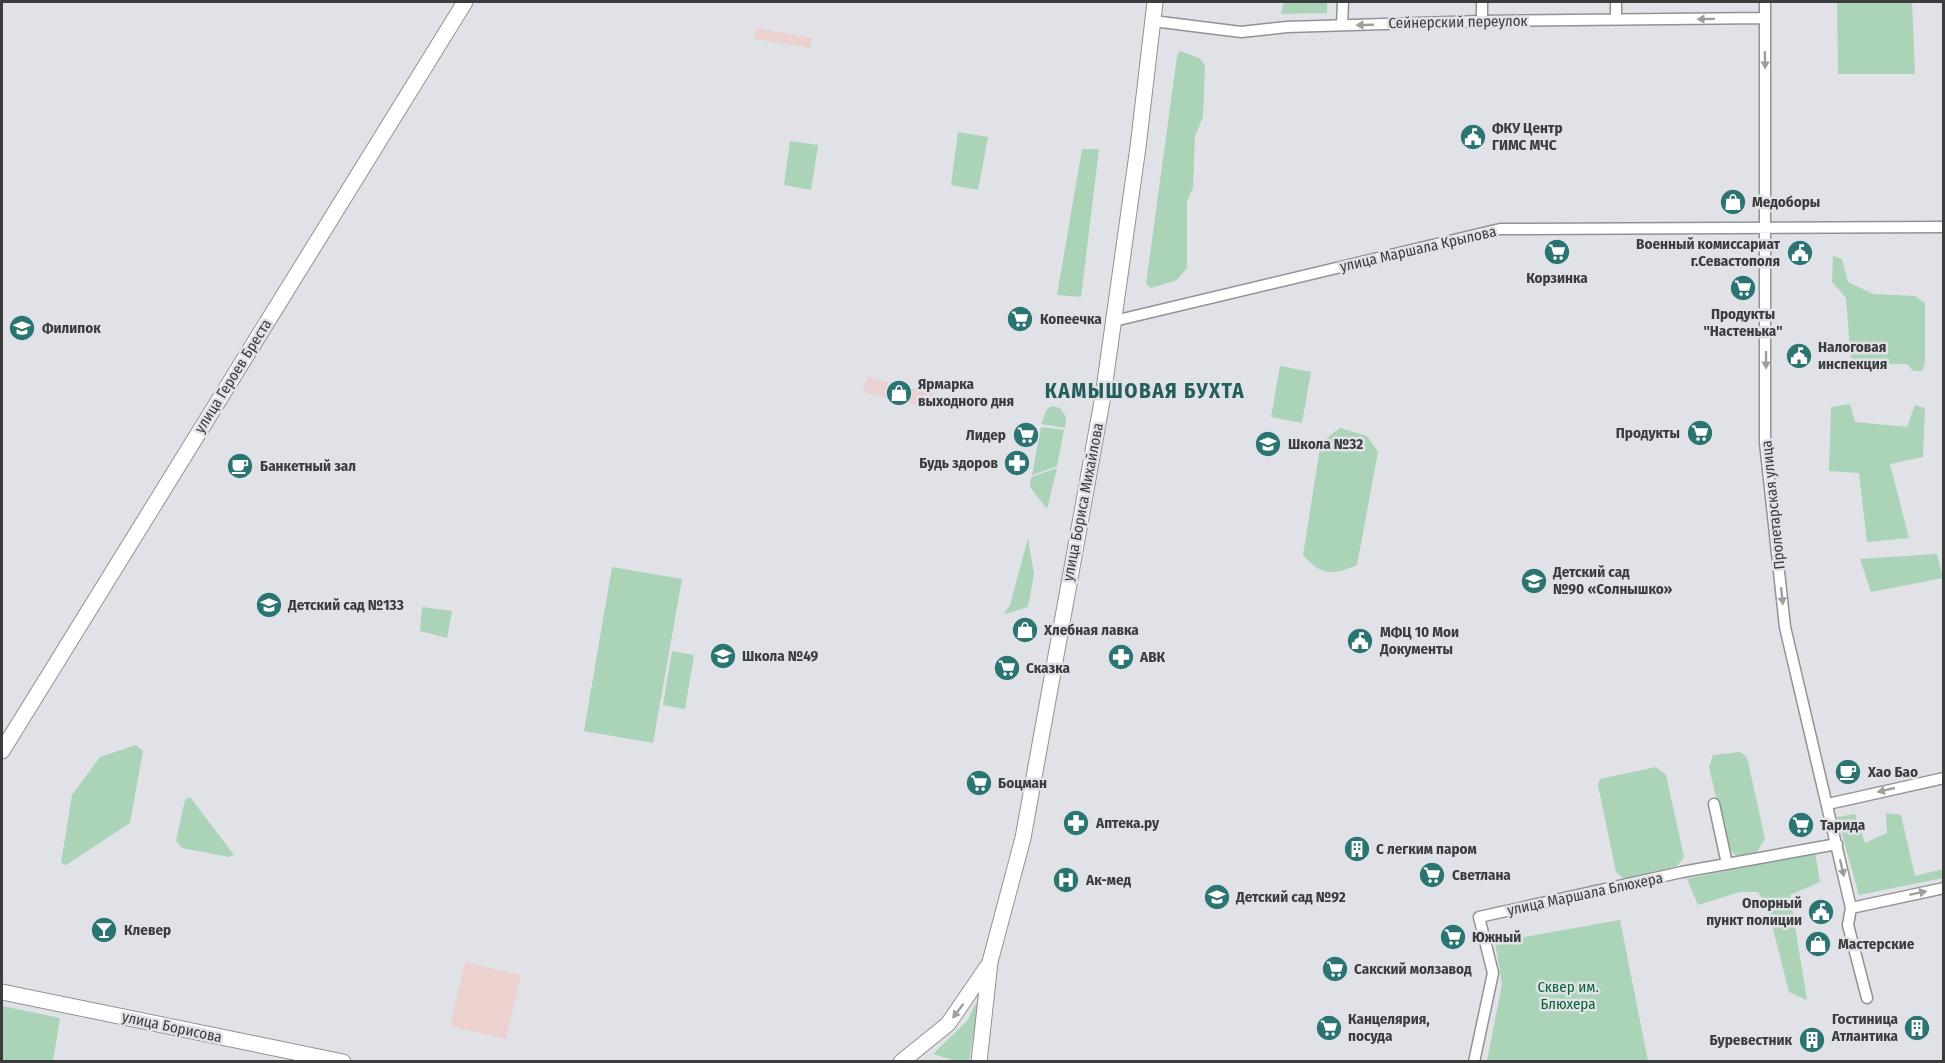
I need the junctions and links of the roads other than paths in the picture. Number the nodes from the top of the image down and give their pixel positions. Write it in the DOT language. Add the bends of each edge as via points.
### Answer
graph roads {
  1 [pos="465,2"];
  2 [pos="1155,2"];
  3 [pos="1342,2"];
  4 [pos="1482,2"];
  5 [pos="1616,2"];
  6 [pos="1765,2"];
  7 [pos="1765,18"];
  8 [pos="1616,20"];
  9 [pos="1153,21"];
  10 [pos="1482,21"];
  11 [pos="1342,25"];
  12 [pos="1767,226"];
  13 [pos="1944,227"];
  14 [pos="1114,321"];
  15 [pos="2,751"];
  16 [pos="1944,778"];
  17 [pos="1714,804"];
  18 [pos="1828,804"];
  19 [pos="1837,844"];
  20 [pos="1727,864"];
  21 [pos="1944,888"];
  22 [pos="1851,908"];
  23 [pos="990,962"];
  24 [pos="2,992"];
  25 [pos="1867,998"];
  26 [pos="343,1062"];
  27 [pos="901,1062"];
  28 [pos="980,1062"];
  29 [pos="1474,1062"];
  1 -- 15 [label="street, улица Героев Бреста"];
  2 -- 9 [label="street, улица Бориса Михайлова"];
  3 -- 11 [label="street"];
  4 -- 10 [label="street"];
  5 -- 8 [label="street"];
  6 -- 7 [label="street, Пролетарская улица"];
  7 -- 8 [label="street, Сейнерский переулок, one-way"];
  7 -- 12 [label="street, Пролетарская улица, one-way"];
  8 -- 10 [label="street, Сейнерский переулок"];
  9 -- 11 [label="street, Сейнерский переулок" via="1241,32"];
  9 -- 14 [label="street, улица Бориса Михайлова"];
  10 -- 11 [label="street, Сейнерский переулок, one-way"];
  12 -- 13 [label="street, улица Маршала Крылова"];
  12 -- 14 [label="street, улица Маршала Крылова" via="1500,229"];
  12 -- 18 [label="street, Пролетарская улица, one-way" via="1767,454 1785,627"];
  14 -- 23 [label="street, улица Бориса Михайлова" via="1023,838"];
  16 -- 18 [label="street, one-way"];
  17 -- 20 [label="street"];
  18 -- 19 [label="street, Пролетарская улица"];
  19 -- 20 [label="street, улица Маршала Блюхера"];
  19 -- 22 [label="street, Пролетарская улица, one-way"];
  20 -- 29 [label="street, улица Маршала Блюхера" via="1479,916 1493,973"];
  22 -- 21 [label="street, one-way"];
  22 -- 25 [label="street, Пролетарская улица" via="1848,926"];
  23 -- 27 [label="street, улица Бориса Михайлова, one-way" via="948,1024"];
  23 -- 28 [label="street, улица Бориса Михайлова"];
  24 -- 26 [label="street, улица Борисова"];
}
